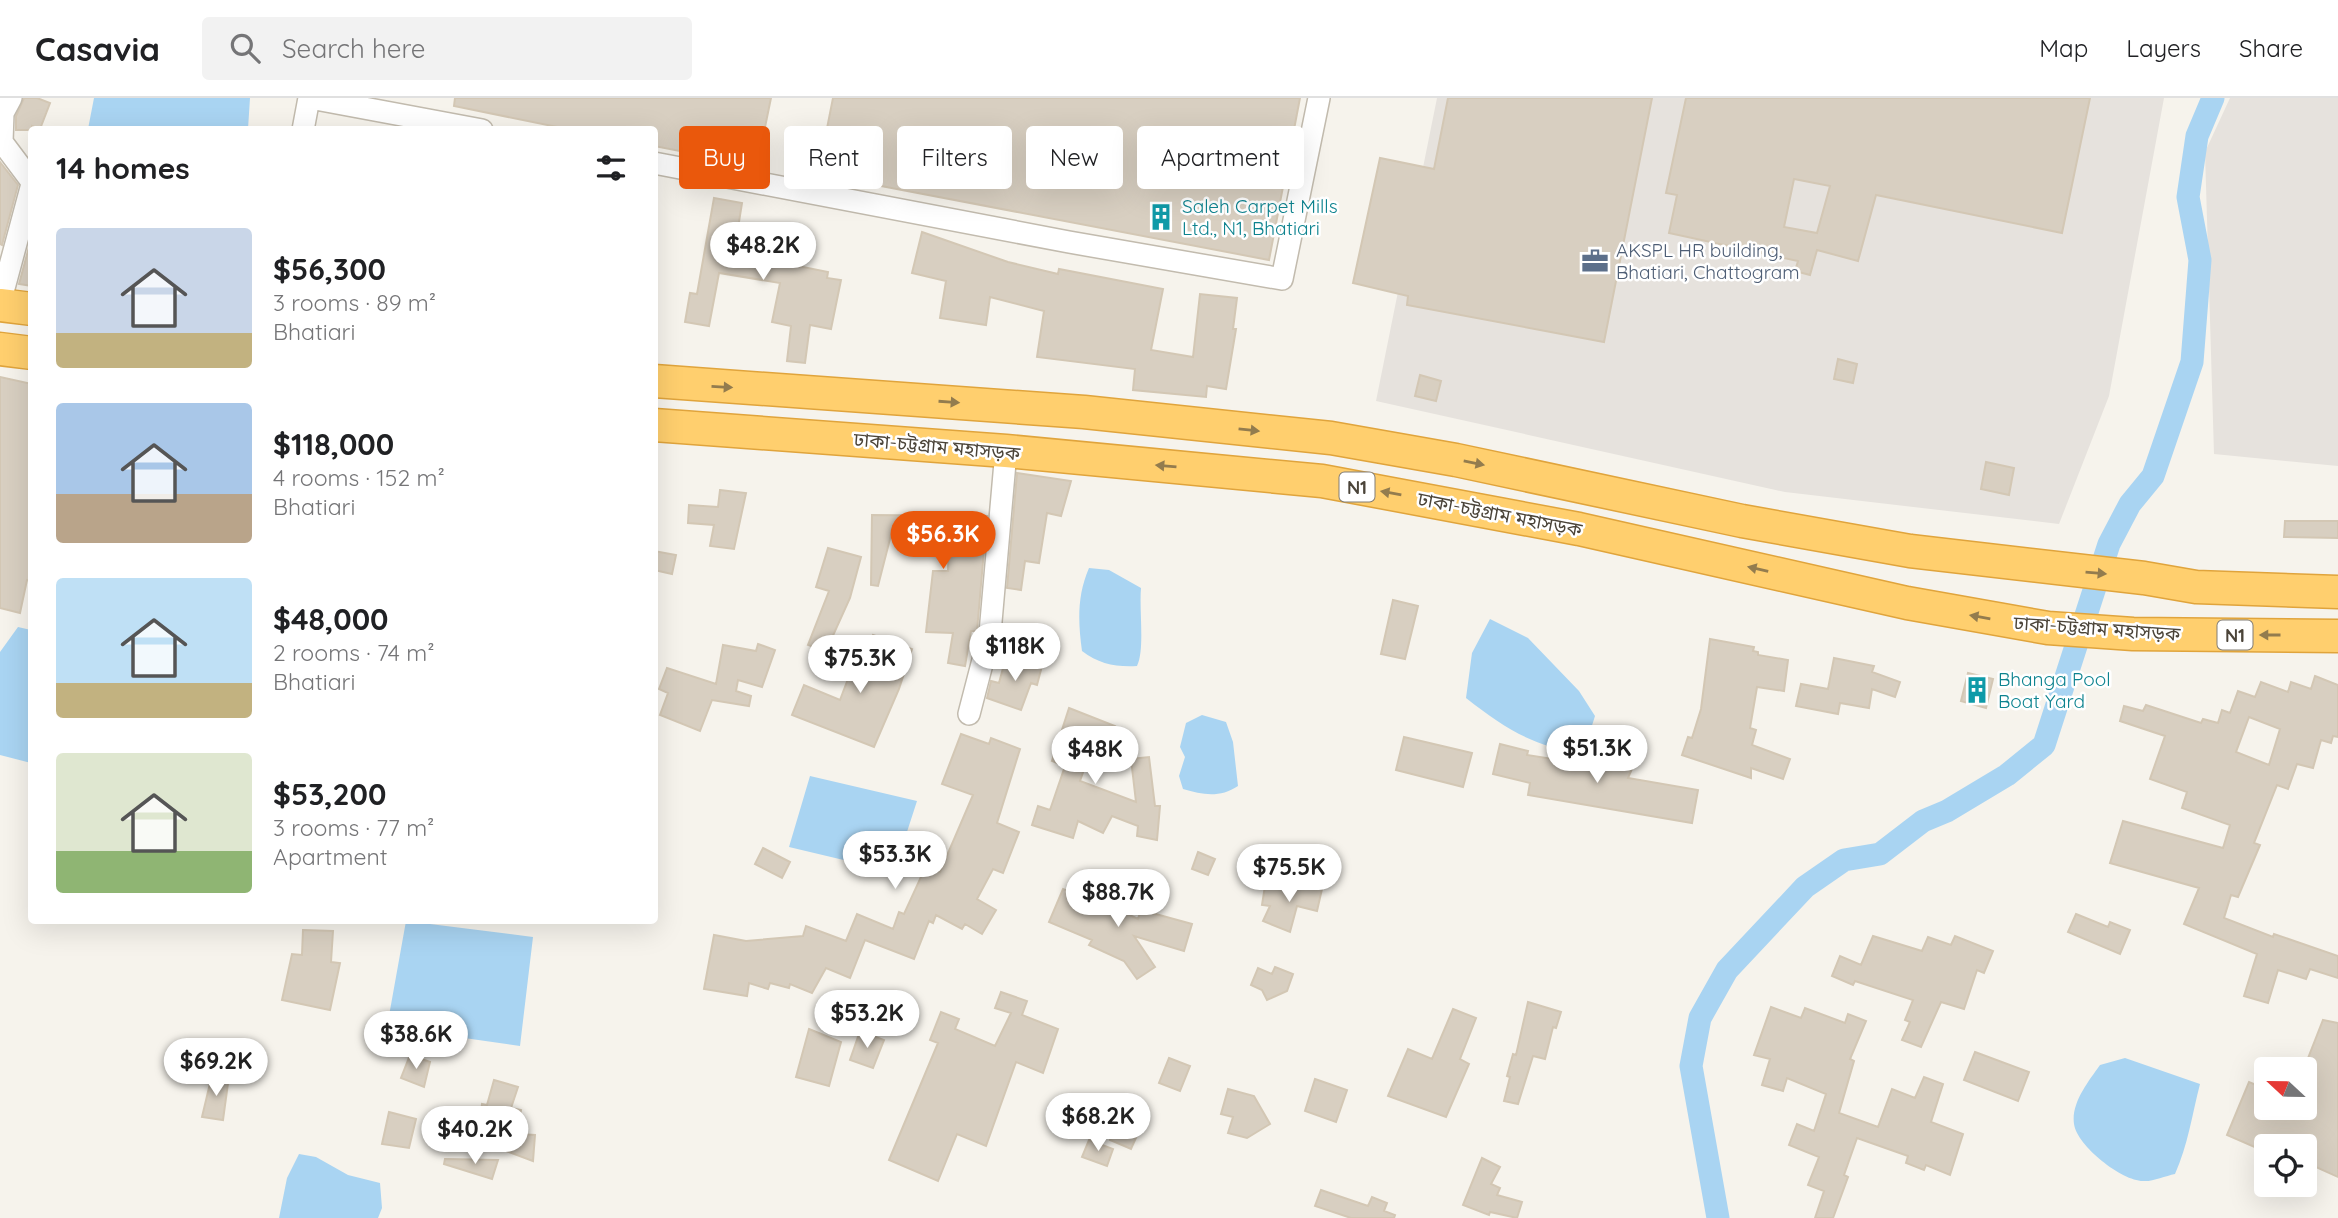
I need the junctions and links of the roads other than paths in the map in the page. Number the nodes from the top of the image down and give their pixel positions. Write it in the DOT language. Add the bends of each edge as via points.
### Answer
graph roads {
  1 [pos="11,98"];
  2 [pos="309,98"];
  3 [pos="1319,98"];
  4 [pos="304,126"];
  5 [pos="460,126"];
  6 [pos="658,164"];
  7 [pos="28,178"];
  8 [pos="28,198"];
  9 [pos="0,304"];
  10 [pos="28,308"];
  11 [pos="0,349"];
  12 [pos="28,352"];
  13 [pos="658,381"];
  14 [pos="658,425"];
  15 [pos="1006,451"];
  16 [pos="2338,592"];
  17 [pos="2338,636"];
  18 [pos="970,715"];
  1 -- 7 [label="street" via="4,113 2,142"];
  2 -- 4 [label="street"];
  2 -- 5 [label="street"];
  3 -- 6 [label="street" via="1282,279"];
  8 -- 9 [label="street"];
  9 -- 10 [label="highway"];
  11 -- 12 [label="highway"];
  13 -- 16 [label="highway, N1, one-way" via="1084,412 1331,438 1910,551 2196,587"];
  14 -- 15 [label="highway, ঢাকা-চট্টগ্রাম মহাসড়ক / N1"];
  17 -- 15 [label="highway, ঢাকা-চট্টগ্রাম মহাসড়ক / N1, one-way" via="2133,634 2048,628 1907,603 1579,529 1360,488"];
  15 -- 18 [label="street" via="990,633"];
}
